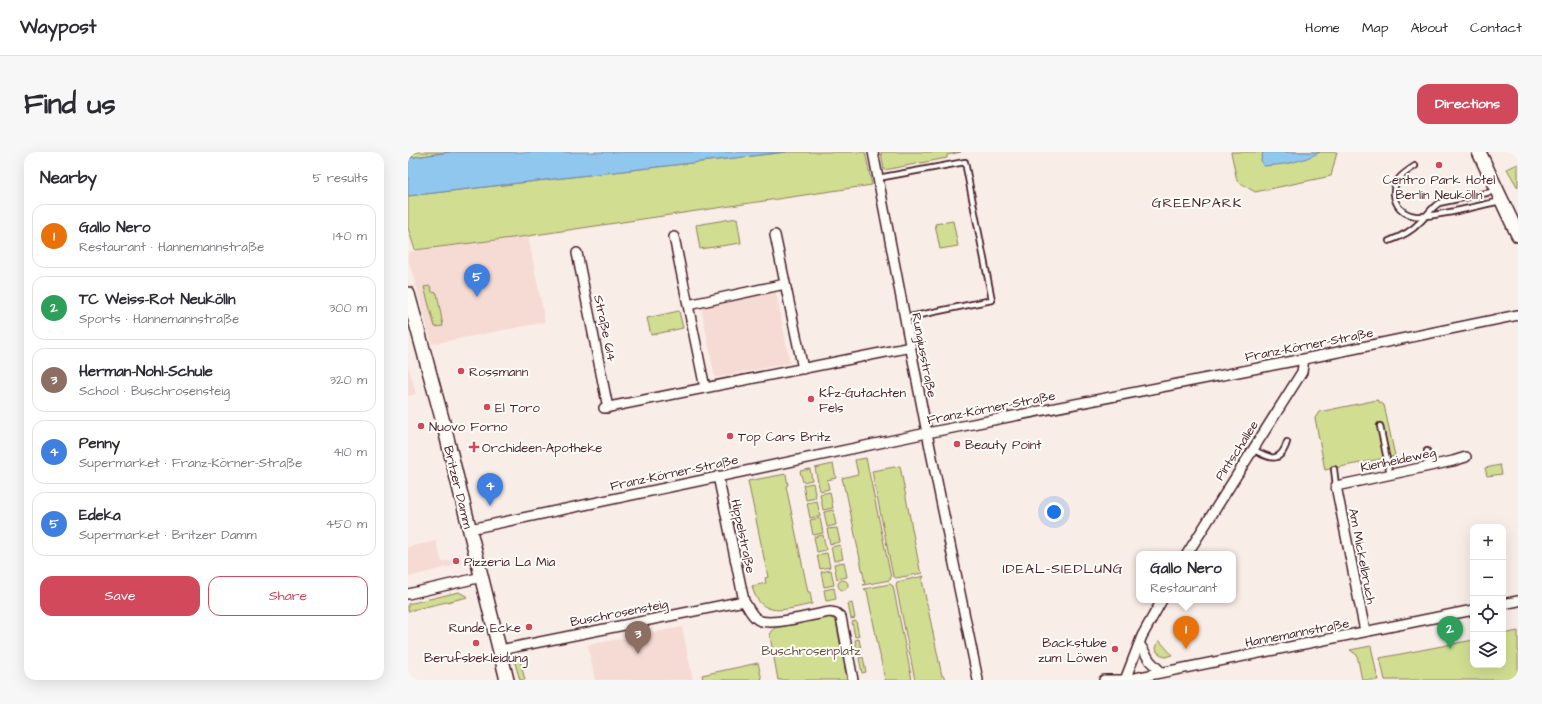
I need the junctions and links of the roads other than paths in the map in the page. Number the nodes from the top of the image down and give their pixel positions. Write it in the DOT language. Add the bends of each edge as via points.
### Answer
graph roads {
  1 [pos="1479,152"];
  2 [pos="873,153"];
  3 [pos="1415,166"];
  4 [pos="878,178"];
  5 [pos="1498,196"];
  6 [pos="1426,215"];
  7 [pos="775,235"];
  8 [pos="1518,235"];
  9 [pos="674,237"];
  10 [pos="1389,241"];
  11 [pos="577,253"];
  12 [pos="786,284"];
  13 [pos="408,294"];
  14 [pos="688,305"];
  15 [pos="1518,315"];
  16 [pos="905,318"];
  17 [pos="911,347"];
  18 [pos="1304,359"];
  19 [pos="802,369"];
  20 [pos="705,388"];
  21 [pos="1380,426"];
  22 [pos="927,433"];
  23 [pos="1287,442"];
  24 [pos="1252,448"];
  25 [pos="1427,451"];
  26 [pos="1466,456"];
  27 [pos="1430,466"];
  28 [pos="1334,469"];
  29 [pos="1390,474"];
  30 [pos="718,476"];
  31 [pos="1336,486"];
  32 [pos="470,529"];
  33 [pos="1189,551"];
  34 [pos="482,577"];
  35 [pos="408,594"];
  36 [pos="744,601"];
  37 [pos="1518,601"];
  38 [pos="1160,603"];
  39 [pos="1506,603"];
  40 [pos="1470,611"];
  41 [pos="1365,631"];
  42 [pos="1140,645"];
  43 [pos="500,650"];
  44 [pos="1161,672"];
  45 [pos="507,680"];
  46 [pos="853,680"];
  47 [pos="978,680"];
  48 [pos="1104,680"];
  49 [pos="1125,680"];
  1 -- 5 [label="main road"];
  2 -- 4 [label="street, Rungiusstraße"];
  3 -- 6 [label="lane" via="1400,176 1395,183 1395,202 1401,211 1408,214"];
  4 -- 16 [label="street, Rungiusstraße"];
  4 -- 16 [label="lane" via="965,162 992,300"];
  5 -- 6 [label="lane"];
  5 -- 6 [label="lane" via="1439,203"];
  5 -- 8 [label="main road"];
  6 -- 10 [label="lane" via="1418,225"];
  7 -- 12 [label="street"];
  9 -- 14 [label="street"];
  11 -- 20 [label="street, Straße 614" via="606,408"];
  12 -- 14 [label="street"];
  12 -- 19 [label="street"];
  13 -- 32 [label="main road, Britzer Damm"];
  14 -- 20 [label="street"];
  15 -- 18 [label="street, Franz-Körner-Straße"];
  16 -- 17 [label="street, Rungiusstraße"];
  17 -- 19 [label="street, Straße 614"];
  17 -- 22 [label="street, Rungiusstraße"];
  18 -- 22 [label="street, Franz-Körner-Straße"];
  18 -- 24 [label="street, Pintschallee" via="1302,372"];
  19 -- 20 [label="street, Straße 614"];
  21 -- 29 [label="lane"];
  22 -- 30 [label="street, Franz-Körner-Straße"];
  22 -- 47 [label="street, Rungiusstraße"];
  23 -- 24 [label="lane" via="1283,452 1276,457 1267,457"];
  24 -- 33 [label="street, Pintschallee"];
  25 -- 27 [label="lane"];
  26 -- 27 [label="street, Kienheideweg"];
  27 -- 29 [label="street, Kienheideweg"];
  28 -- 31 [label="lane"];
  29 -- 31 [label="street, Kienheideweg"];
  30 -- 32 [label="street, Franz-Körner-Straße"];
  30 -- 36 [label="street, Hippelstraße"];
  31 -- 41 [label="street, Am Mickelbruch"];
  32 -- 34 [label="main road, Britzer Damm"];
  34 -- 35 [label="street"];
  34 -- 43 [label="main road, Britzer Damm"];
  36 -- 43 [label="street, Buschrosensteig"];
  36 -- 46 [label="street" via="757,619 763,621 836,613 840,618"];
  37 -- 39 [label="street"];
  38 -- 42 [label="street" via="1142,636"];
  40 -- 41 [label="street, Hannemannstraße"];
  41 -- 44 [label="street, Hannemannstraße"];
  42 -- 44 [label="street" via="1150,662"];
  42 -- 49 [label="street"];
  43 -- 45 [label="main road, Britzer Damm"];
  44 -- 49 [label="street, Hannemannstraße"];
  48 -- 49 [label="street, Hannemannstraße"];
}
